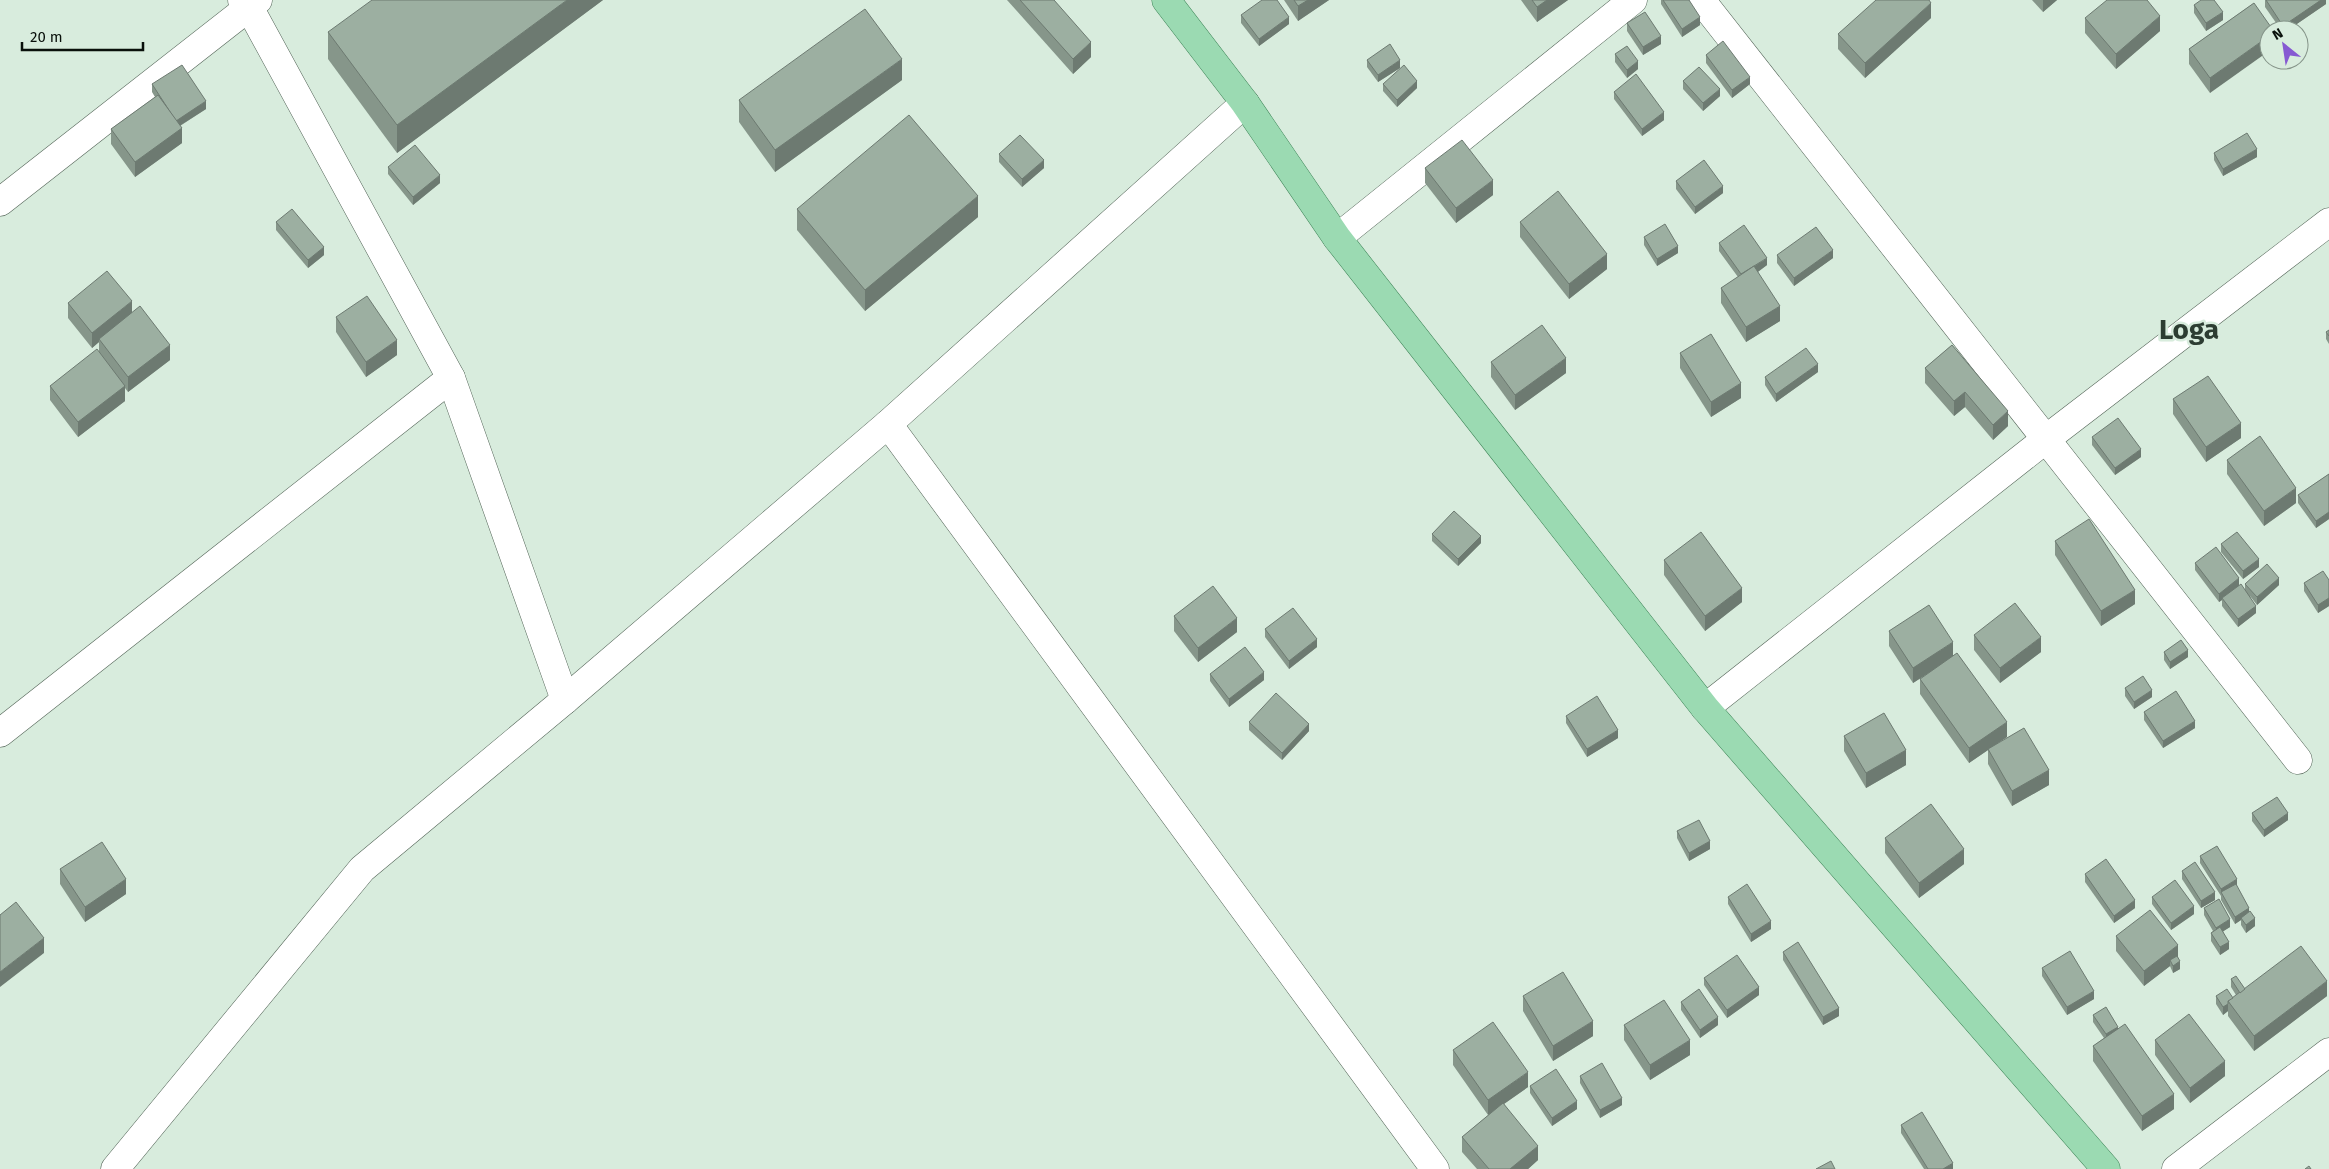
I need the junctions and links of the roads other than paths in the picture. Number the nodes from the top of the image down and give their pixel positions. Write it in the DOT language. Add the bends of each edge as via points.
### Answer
graph roads {
  1 [pos="1166,0"];
  2 [pos="1633,0"];
  3 [pos="1701,0"];
  4 [pos="250,2"];
  5 [pos="1245,103"];
  6 [pos="0,202"];
  7 [pos="2329,222"];
  8 [pos="1337,238"];
  9 [pos="451,378"];
  10 [pos="888,424"];
  11 [pos="2046,439"];
  12 [pos="565,700"];
  13 [pos="1705,708"];
  14 [pos="0,733"];
  15 [pos="2298,760"];
  16 [pos="2329,1052"];
  17 [pos="115,1169"];
  18 [pos="1435,1169"];
  19 [pos="2106,1169"];
  20 [pos="2176,1169"];
  1 -- 5 [label="main road"];
  2 -- 8 [label="street"];
  3 -- 11 [label="street"];
  4 -- 6 [label="street"];
  4 -- 9 [label="street"];
  5 -- 8 [label="main road"];
  5 -- 10 [label="street"];
  7 -- 11 [label="street"];
  8 -- 13 [label="main road"];
  9 -- 12 [label="street"];
  9 -- 14 [label="street"];
  10 -- 12 [label="street"];
  10 -- 18 [label="street"];
  11 -- 13 [label="street"];
  11 -- 15 [label="street"];
  12 -- 17 [label="street" via="362,869"];
  13 -- 19 [label="main road"];
  16 -- 20 [label="street"];
}
